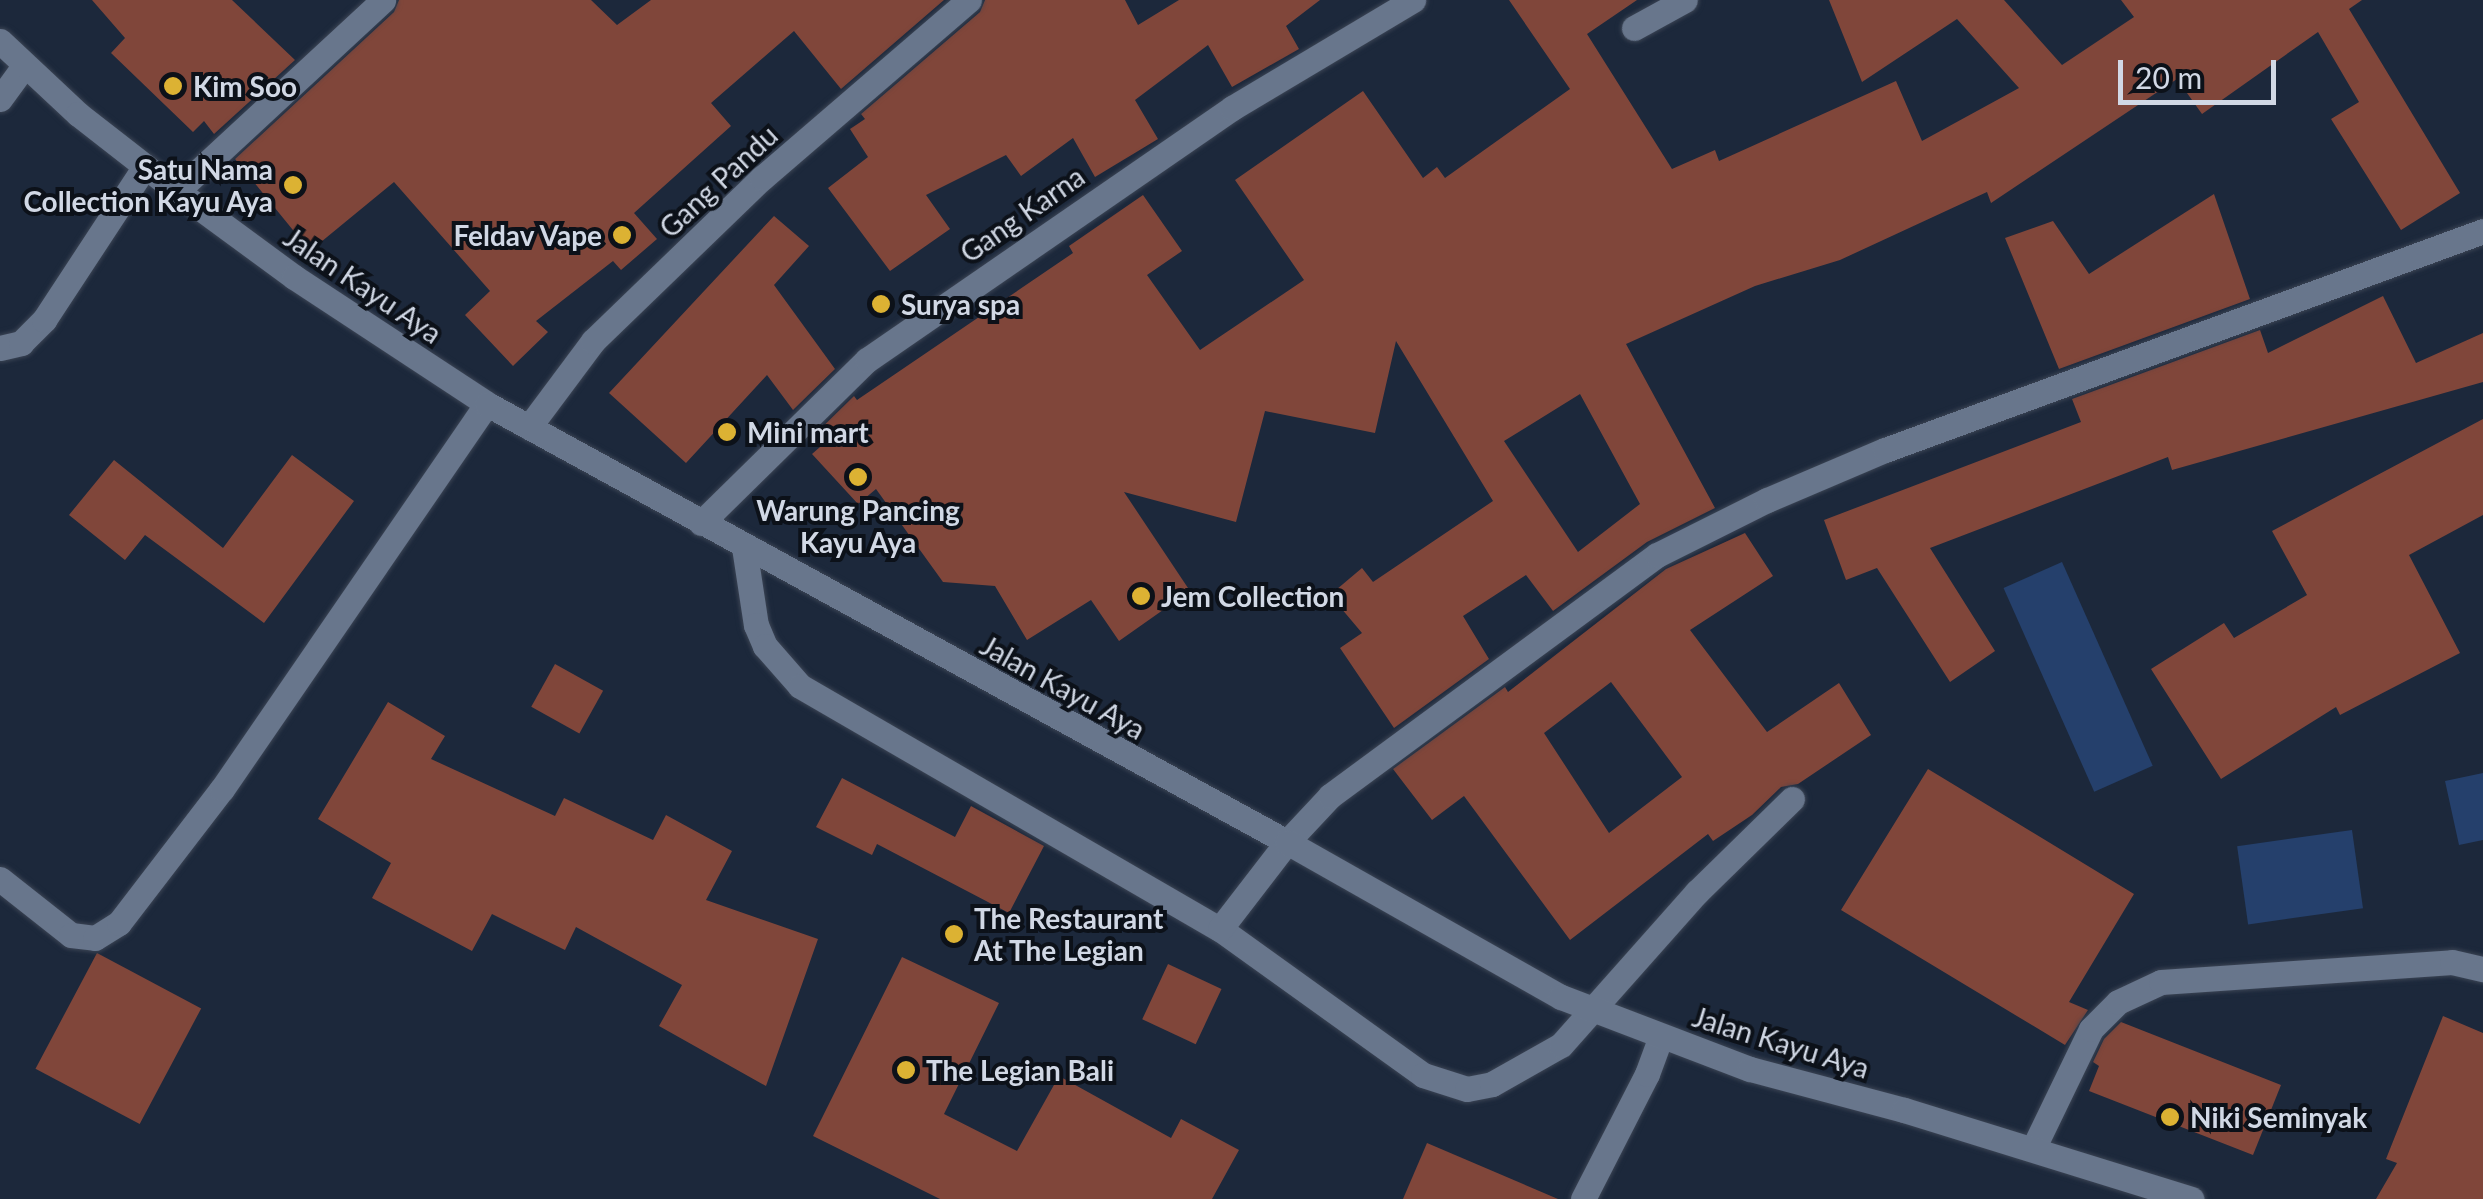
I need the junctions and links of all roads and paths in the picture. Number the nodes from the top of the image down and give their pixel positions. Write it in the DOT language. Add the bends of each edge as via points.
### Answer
graph roads {
  1 [pos="384,0"];
  2 [pos="969,0"];
  3 [pos="1413,0"];
  4 [pos="1685,0"];
  5 [pos="1634,28"];
  6 [pos="0,41"];
  7 [pos="24,66"];
  8 [pos="0,98"];
  9 [pos="145,166"];
  10 [pos="176,192"];
  11 [pos="2483,231"];
  12 [pos="0,348"];
  13 [pos="487,404"];
  14 [pos="529,426"];
  15 [pos="701,523"];
  16 [pos="744,547"];
  17 [pos="1792,799"];
  18 [pos="1287,842"];
  19 [pos="0,879"];
  20 [pos="1220,930"];
  21 [pos="2483,969"];
  22 [pos="1593,1010"];
  23 [pos="1661,1036"];
  24 [pos="2033,1149"];
  25 [pos="1582,1199"];
  26 [pos="2192,1199"];
  1 -- 10 [label="main road"];
  2 -- 14 [label="main road, Gang Pandu" via="762,178 593,342"];
  3 -- 15 [label="main road, Gang Karna" via="1232,108 866,360"];
  4 -- 5 [label="main road"];
  6 -- 7 [label="main road, Jalan Kayu Aya"];
  7 -- 8 [label="main road"];
  7 -- 9 [label="main road, Jalan Kayu Aya"];
  9 -- 10 [label="main road, Jalan Kayu Aya"];
  9 -- 12 [label="main road" via="44,320 21,343"];
  10 -- 13 [label="main road, Jalan Kayu Aya"];
  11 -- 18 [label="main road" via="1884,450 1712,526 1657,556 1345,785"];
  13 -- 14 [label="main road, Jalan Kayu Aya"];
  13 -- 19 [label="main road" via="222,788 120,923 95,938 70,935"];
  14 -- 15 [label="main road, Jalan Kayu Aya"];
  15 -- 16 [label="main road, Jalan Kayu Aya"];
  16 -- 18 [label="main road, Jalan Kayu Aya"];
  16 -- 20 [label="main road" via="756,626 800,686"];
  17 -- 22 [label="main road" via="1697,892"];
  18 -- 20 [label="main road"];
  18 -- 22 [label="main road, Jalan Kayu Aya"];
  20 -- 22 [label="main road" via="1423,1075 1468,1089 1492,1084 1561,1046"];
  21 -- 24 [label="main road" via="2452,962 2161,982 2118,1002 2092,1029"];
  22 -- 23 [label="main road, Jalan Kayu Aya"];
  23 -- 24 [label="main road, Jalan Kayu Aya" via="1750,1069"];
  23 -- 25 [label="main road"];
  24 -- 26 [label="main road, Jalan Kayu Aya"];
}
